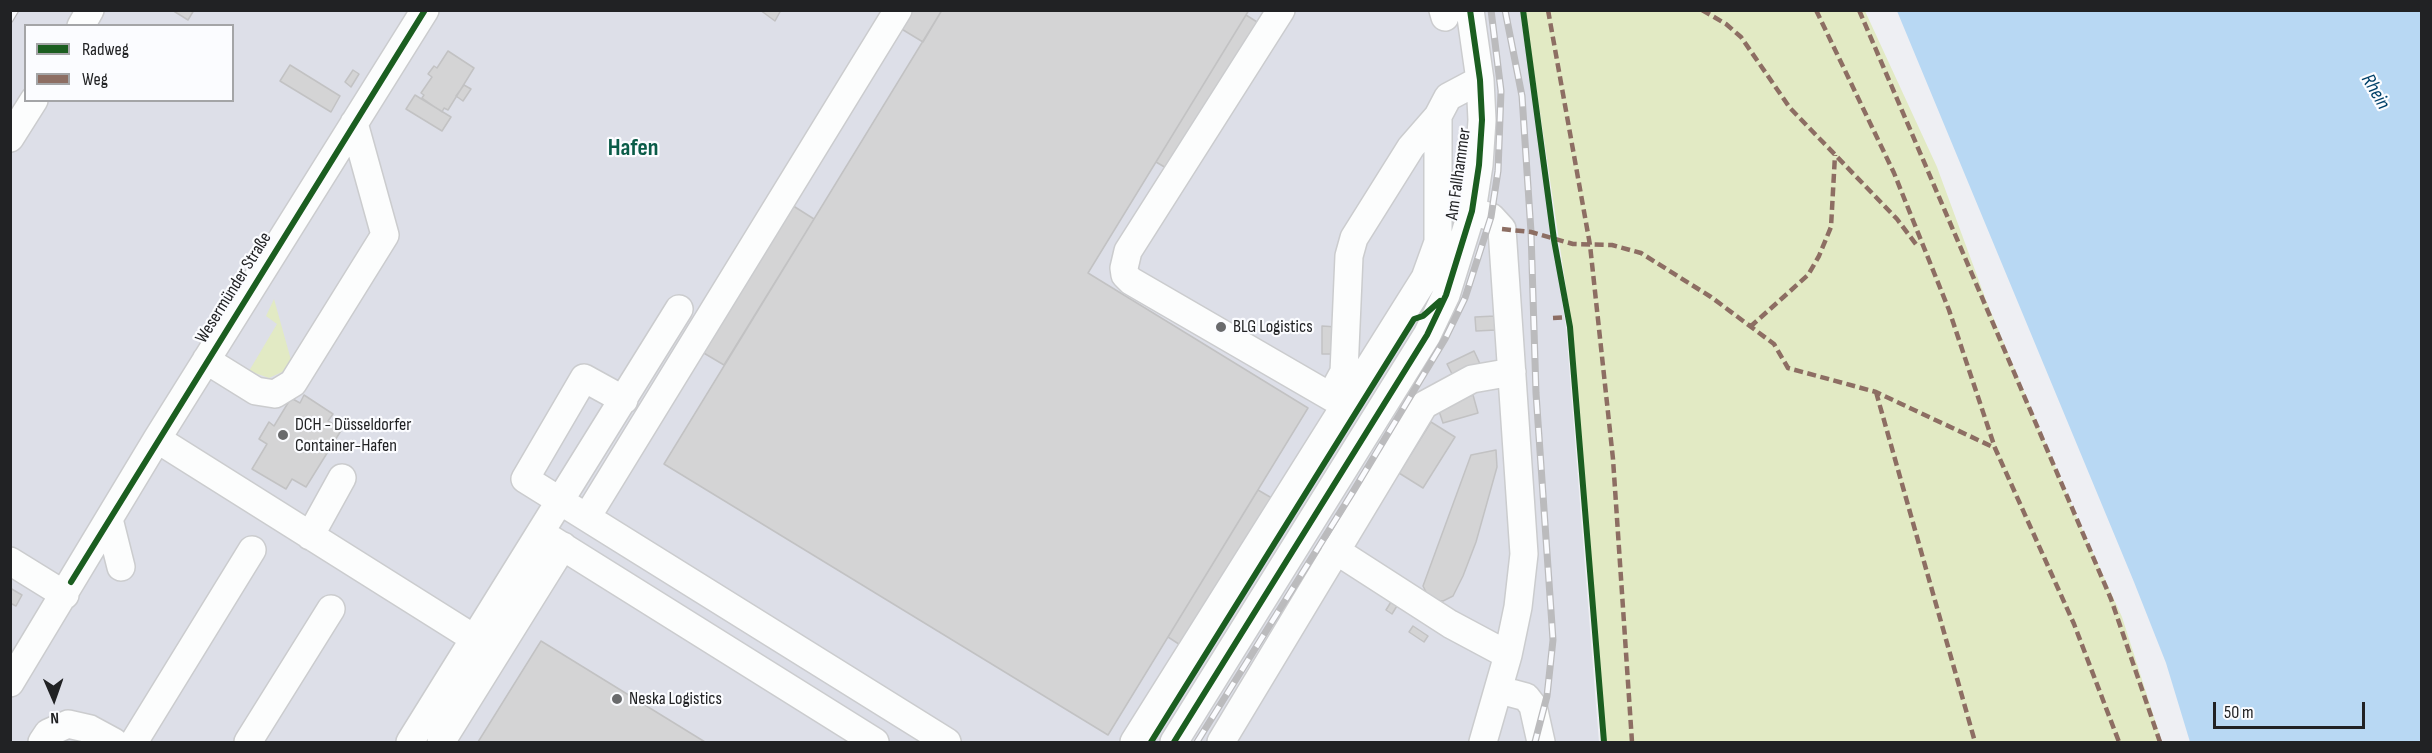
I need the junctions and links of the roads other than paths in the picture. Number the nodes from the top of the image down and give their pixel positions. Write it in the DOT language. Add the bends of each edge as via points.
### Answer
graph roads {
  1 [pos="90,10"];
  2 [pos="425,10"];
  3 [pos="898,10"];
  4 [pos="1281,10"];
  5 [pos="1453,13"];
  6 [pos="82,24"];
  7 [pos="1480,80"];
  8 [pos="33,102"];
  9 [pos="1438,116"];
  10 [pos="354,123"];
  11 [pos="10,138"];
  12 [pos="1472,211"];
  13 [pos="679,309"];
  14 [pos="206,360"];
  15 [pos="1512,372"];
  16 [pos="624,400"];
  17 [pos="1338,401"];
  18 [pos="157,439"];
  19 [pos="342,478"];
  20 [pos="561,501"];
  21 [pos="587,518"];
  22 [pos="109,519"];
  23 [pos="310,536"];
  24 [pos="552,540"];
  25 [pos="252,550"];
  26 [pos="1335,550"];
  27 [pos="10,561"];
  28 [pos="122,567"];
  29 [pos="68,588"];
  30 [pos="331,609"];
  31 [pos="475,639"];
  32 [pos="1508,655"];
  33 [pos="10,683"];
  34 [pos="1500,690"];
  35 [pos="42,742"];
  36 [pos="114,742"];
  37 [pos="134,742"];
  38 [pos="248,742"];
  39 [pos="410,742"];
  40 [pos="441,742"];
  41 [pos="875,742"];
  42 [pos="947,742"];
  43 [pos="1134,742"];
  44 [pos="1174,742"];
  45 [pos="1221,742"];
  46 [pos="1483,742"];
  47 [pos="1541,742"];
  1 -- 6 [label="street"];
  2 -- 10 [label="street, Wesermünder Straße"];
  3 -- 21 [label="street"];
  4 -- 17 [label="street" via="1128,251 1125,275"];
  5 -- 7 [label="street, Am Fallhammer"];
  7 -- 9 [label="street" via="1448,97"];
  7 -- 12 [label="street, Am Fallhammer" via="1480,145"];
  8 -- 11 [label="street"];
  9 -- 17 [label="street" via="1411,147 1354,238 1349,256 1344,372"];
  9 -- 17 [label="street" via="1438,242 1425,278"];
  10 -- 14 [label="street, Wesermünder Straße"];
  10 -- 14 [label="street" via="386,235 293,383 275,394 256,391"];
  12 -- 15 [label="street" via="1491,217 1502,230"];
  12 -- 44 [label="street, Am Fallhammer" via="1446,295 1427,334"];
  13 -- 16 [label="street"];
  14 -- 18 [label="street, Wesermünder Straße"];
  15 -- 26 [label="street" via="1472,379 1424,405"];
  15 -- 32 [label="street" via="1524,554"];
  16 -- 20 [label="street"];
  16 -- 20 [label="street" via="584,378 525,479"];
  17 -- 43 [label="street"];
  18 -- 22 [label="street, Wesermünder Straße"];
  18 -- 23 [label="street"];
  19 -- 23 [label="street"];
  20 -- 21 [label="street"];
  20 -- 24 [label="street"];
  21 -- 42 [label="street"];
  22 -- 28 [label="street"];
  22 -- 29 [label="street, Wesermünder Straße"];
  23 -- 31 [label="street"];
  24 -- 31 [label="street"];
  24 -- 40 [label="street"];
  24 -- 41 [label="street"];
  25 -- 37 [label="street"];
  26 -- 32 [label="street" via="1450,624"];
  26 -- 45 [label="street"];
  27 -- 29 [label="street"];
  29 -- 33 [label="street, Wesermünder Straße"];
  30 -- 38 [label="street"];
  31 -- 39 [label="street"];
  32 -- 34 [label="street"];
  34 -- 46 [label="street"];
  34 -- 47 [label="street" via="1526,698 1533,706"];
  35 -- 36 [label="street" via="48,733 68,724 90,729"];
}
